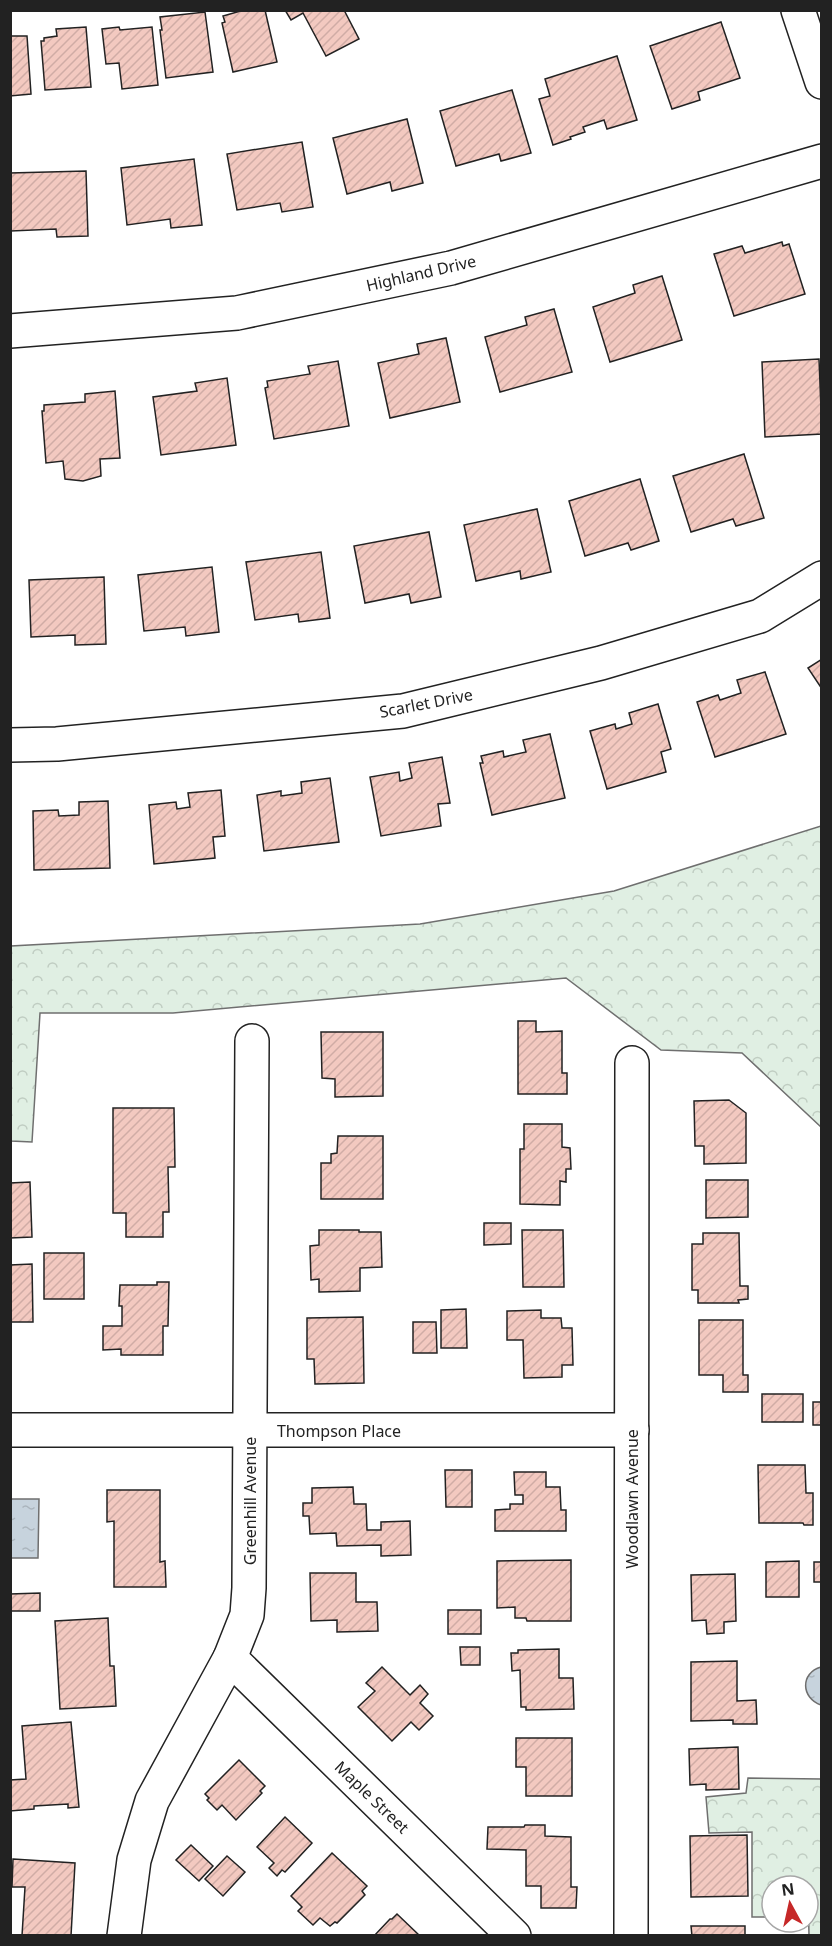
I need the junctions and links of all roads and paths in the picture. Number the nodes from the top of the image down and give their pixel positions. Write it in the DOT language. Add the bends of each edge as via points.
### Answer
graph roads {
  1 [pos="798,10"];
  2 [pos="822,82"];
  3 [pos="822,161"];
  4 [pos="10,331"];
  5 [pos="822,578"];
  6 [pos="10,745"];
  7 [pos="252,1041"];
  8 [pos="632,1063"];
  9 [pos="10,1430"];
  10 [pos="632,1430"];
  11 [pos="250,1431"];
  12 [pos="230,1658"];
  13 [pos="124,1935"];
  14 [pos="514,1935"];
  15 [pos="631,1935"];
  1 -- 2 [label="street"];
  3 -- 4 [label="street, Highland Drive" via="451,268 237,313"];
  5 -- 6 [label="street, Scarlet Drive" via="760,616 601,663 403,711 57,744"];
  7 -- 11 [label="street, Greenhill Avenue"];
  8 -- 10 [label="street, Woodlawn Avenue"];
  9 -- 11 [label="street, Thompson Place"];
  10 -- 11 [label="street, Thompson Place"];
  10 -- 15 [label="street, Woodlawn Avenue"];
  11 -- 12 [label="street, Greenhill Avenue" via="249,1597 247,1615"];
  12 -- 13 [label="street, Greenhill Avenue" via="152,1801 134,1860"];
  12 -- 14 [label="street, Maple Street"];
}
